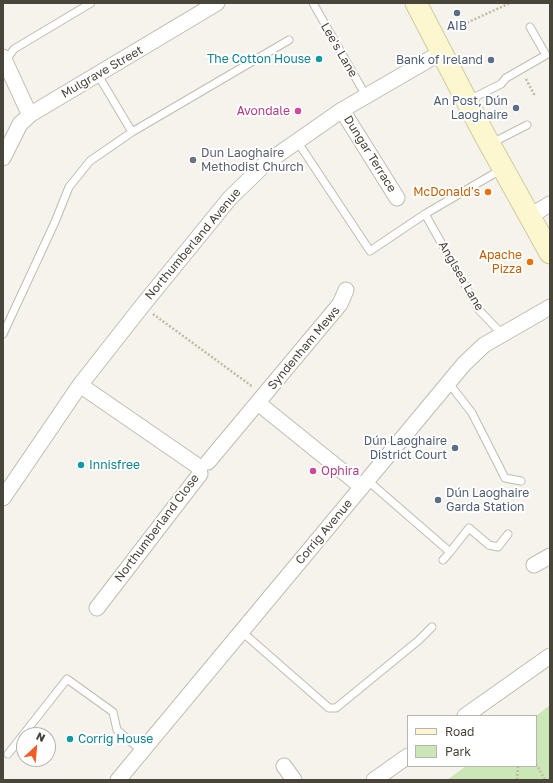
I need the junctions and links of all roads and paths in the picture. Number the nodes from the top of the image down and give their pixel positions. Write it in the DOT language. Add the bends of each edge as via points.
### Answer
graph roads {
  1 [pos="91,3"];
  2 [pos="217,3"];
  3 [pos="313,3"];
  4 [pos="416,3"];
  5 [pos="510,3"];
  6 [pos="460,26"];
  7 [pos="530,27"];
  8 [pos="289,40"];
  9 [pos="442,52"];
  10 [pos="4,59"];
  11 [pos="98,75"];
  12 [pos="526,79"];
  13 [pos="366,96"];
  14 [pos="535,96"];
  15 [pos="467,101"];
  16 [pos="342,110"];
  17 [pos="31,114"];
  18 [pos="527,125"];
  19 [pos="132,132"];
  20 [pos="297,141"];
  21 [pos="491,144"];
  22 [pos="3,158"];
  23 [pos="503,168"];
  24 [pos="397,198"];
  25 [pos="550,204"];
  26 [pos="425,214"];
  27 [pos="530,216"];
  28 [pos="550,253"];
  29 [pos="346,290"];
  30 [pos="142,306"];
  31 [pos="550,307"];
  32 [pos="3,334"];
  33 [pos="502,334"];
  34 [pos="448,382"];
  35 [pos="80,385"];
  36 [pos="261,399"];
  37 [pos="208,462"];
  38 [pos="521,481"];
  39 [pos="364,483"];
  40 [pos="3,498"];
  41 [pos="508,534"];
  42 [pos="450,552"];
  43 [pos="550,556"];
  44 [pos="443,560"];
  45 [pos="534,565"];
  46 [pos="97,608"];
  47 [pos="432,627"];
  48 [pos="241,631"];
  49 [pos="550,656"];
  50 [pos="466,715"];
  51 [pos="142,751"];
  52 [pos="8,754"];
  53 [pos="407,757"];
  54 [pos="284,766"];
  55 [pos="537,766"];
  56 [pos="518,767"];
  57 [pos="118,780"];
  58 [pos="294,780"];
  59 [pos="374,780"];
  60 [pos="517,780"];
  61 [pos="545,780"];
  1 -- 10 [label="lane" via="14,49"];
  2 -- 11 [label="street, Mulgrave Street"];
  3 -- 13 [label="lane, Lee's Lane"];
  4 -- 9 [label="main road"];
  5 -- 6 [label="path"];
  7 -- 15 [label="lane" via="546,55 506,78 501,84"];
  8 -- 19 [label="lane"];
  9 -- 13 [label="street, Northumberland Avenue"];
  9 -- 15 [label="main road"];
  10 -- 17 [label="street"];
  11 -- 17 [label="street, Mulgrave Street"];
  11 -- 19 [label="lane"];
  12 -- 14 [label="path"];
  13 -- 16 [label="street, Northumberland Avenue"];
  15 -- 21 [label="main road"];
  16 -- 20 [label="street, Northumberland Avenue"];
  16 -- 24 [label="street, Dungar Terrace"];
  17 -- 22 [label="street, Mulgrave Street" via="20,124"];
  18 -- 21 [label="lane"];
  19 -- 32 [label="lane" via="90,161 69,187"];
  20 -- 26 [label="lane" via="370,251"];
  20 -- 30 [label="street, Northumberland Avenue" via="266,163 230,198"];
  21 -- 23 [label="main road"];
  23 -- 26 [label="lane"];
  23 -- 27 [label="main road"];
  25 -- 27 [label="street"];
  26 -- 33 [label="lane, Anglsea Lane" via="479,310"];
  27 -- 28 [label="main road"];
  29 -- 36 [label="street, Syndenham Mews" via="340,304"];
  30 -- 35 [label="street, Northumberland Avenue"];
  30 -- 36 [label="path"];
  31 -- 33 [label="street, Corrig Avenue"];
  33 -- 34 [label="street, Corrig Avenue" via="484,345"];
  34 -- 38 [label="lane" via="472,413 505,478"];
  34 -- 39 [label="street, Corrig Avenue"];
  35 -- 40 [label="street, Northumberland Avenue"];
  35 -- 46 [label="street, Northumberland Close" via="199,467 200,474"];
  36 -- 37 [label="street, Syndenham Mews"];
  36 -- 39 [label="street"];
  39 -- 42 [label="lane"];
  39 -- 48 [label="street, Corrig Avenue"];
  41 -- 42 [label="lane" via="498,547 489,545 469,528"];
  42 -- 44 [label="lane"];
  43 -- 45 [label="street"];
  47 -- 48 [label="lane" via="336,708 329,708"];
  48 -- 51 [label="street, Corrig Avenue"];
  49 -- 50 [label="street"];
  51 -- 52 [label="lane" via="117,730 113,712 67,679"];
  51 -- 57 [label="street, Corrig Avenue"];
  53 -- 59 [label="street"];
  54 -- 58 [label="street"];
  55 -- 61 [label="path"];
  56 -- 60 [label="path"];
}
